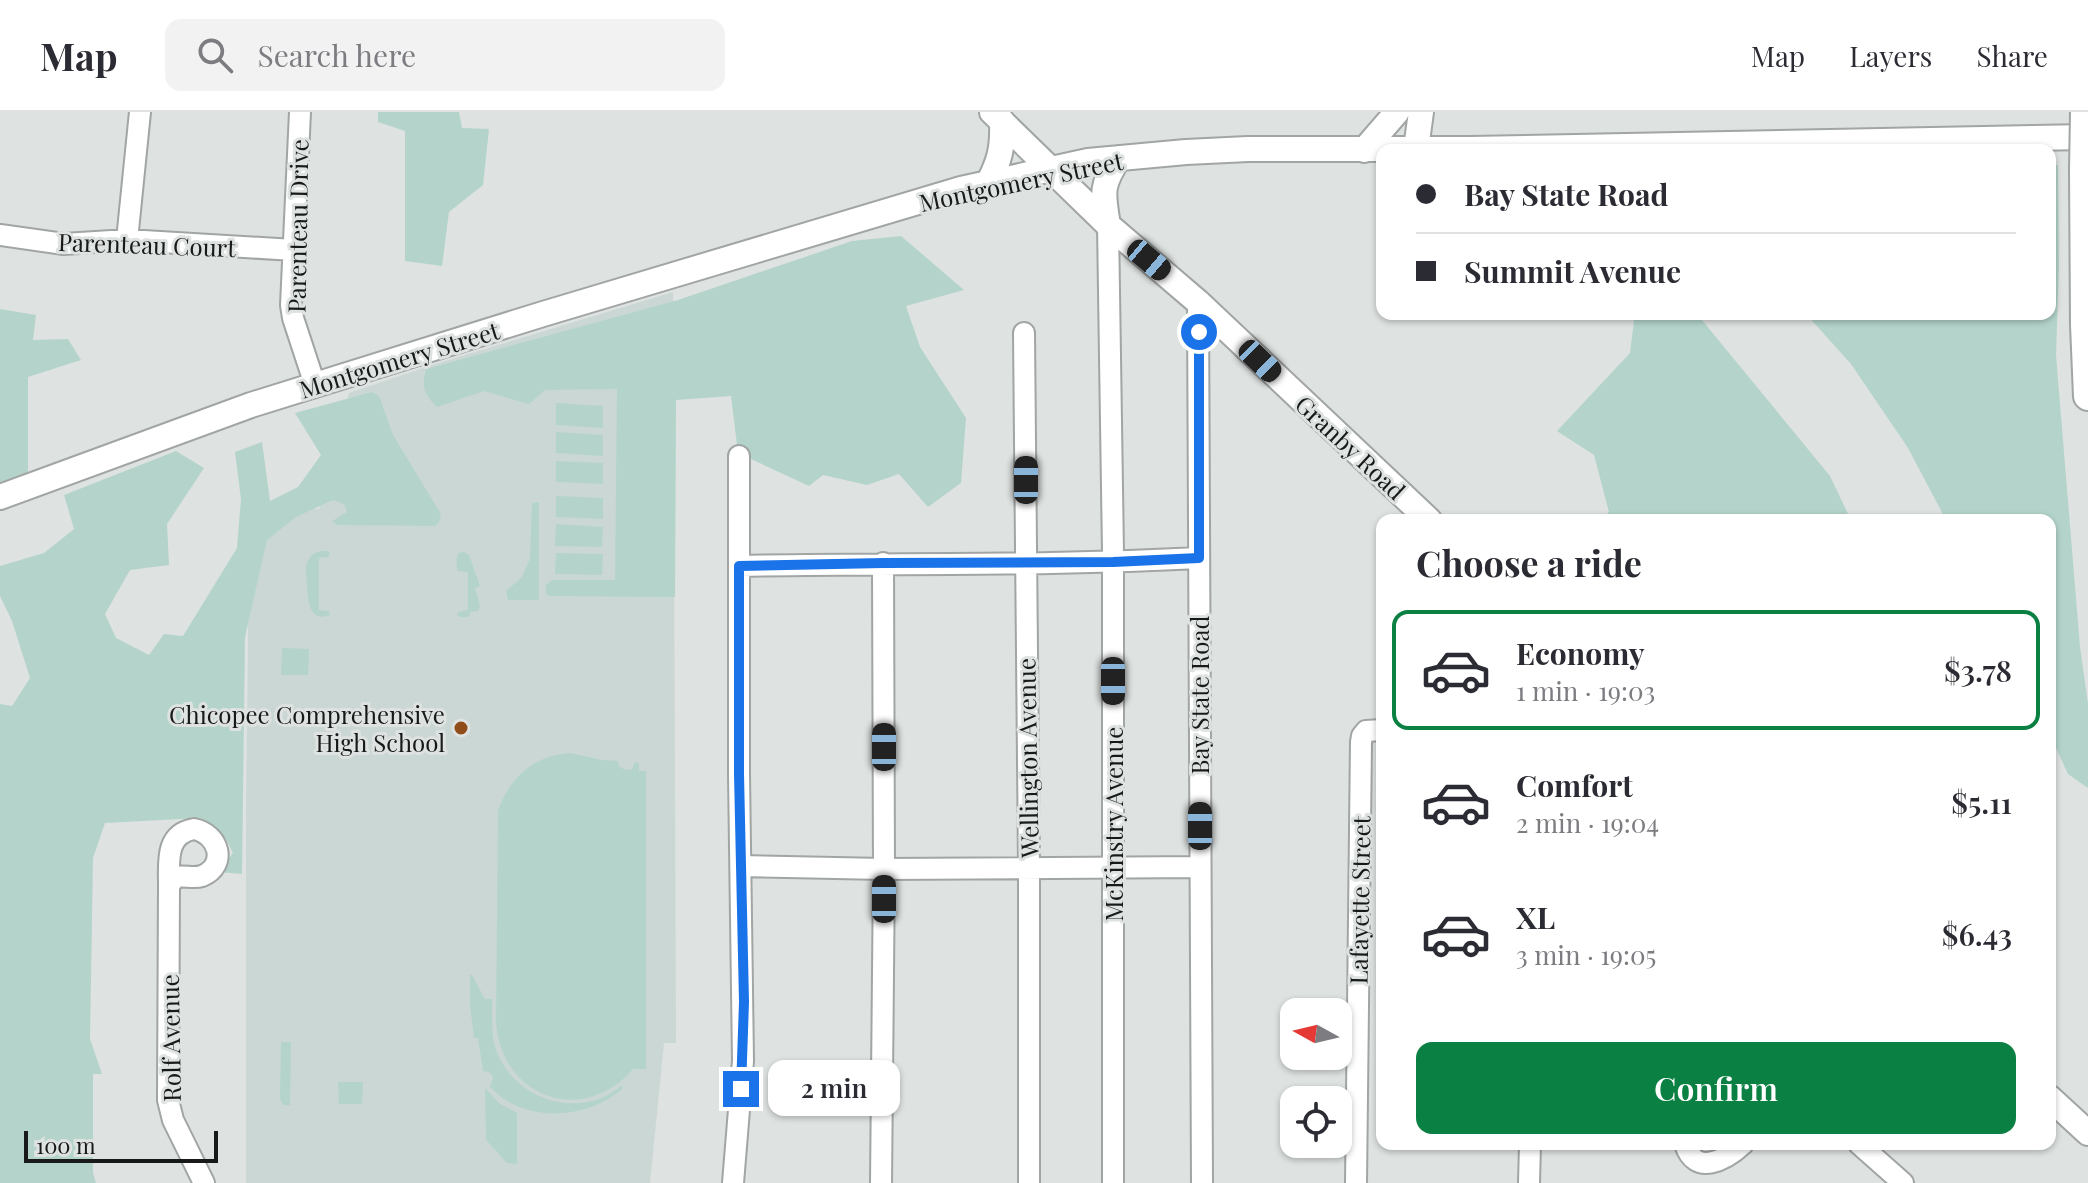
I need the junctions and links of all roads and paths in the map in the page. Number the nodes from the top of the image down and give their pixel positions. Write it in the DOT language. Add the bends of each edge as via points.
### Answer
graph roads {
  1 [pos="140,112"];
  2 [pos="300,112"];
  3 [pos="1397,112"];
  4 [pos="1413,112"];
  5 [pos="1421,112"];
  6 [pos="2085,112"];
  7 [pos="997,117"];
  8 [pos="2088,137"];
  9 [pos="1416,144"];
  10 [pos="1417,144"];
  11 [pos="1800,144"];
  12 [pos="1364,150"];
  13 [pos="1376,150"];
  14 [pos="1119,158"];
  15 [pos="1052,169"];
  16 [pos="988,183"];
  17 [pos="1108,225"];
  18 [pos="0,235"];
  19 [pos="127,240"];
  20 [pos="294,250"];
  21 [pos="1198,302"];
  22 [pos="1024,333"];
  23 [pos="315,385"];
  24 [pos="2088,396"];
  25 [pos="739,456"];
  26 [pos="0,497"];
  27 [pos="1423,514"];
  28 [pos="1199,558"];
  29 [pos="1113,562"];
  30 [pos="883,563"];
  31 [pos="1025,563"];
  32 [pos="739,566"];
  33 [pos="1376,730"];
  34 [pos="741,866"];
  35 [pos="1029,867"];
  36 [pos="1200,867"];
  37 [pos="1113,868"];
  38 [pos="884,869"];
  39 [pos="169,885"];
  40 [pos="2056,1104"];
  41 [pos="2088,1133"];
  42 [pos="1530,1150"];
  43 [pos="1688,1150"];
  44 [pos="1736,1150"];
  45 [pos="1866,1150"];
  46 [pos="204,1183"];
  47 [pos="733,1183"];
  48 [pos="881,1183"];
  49 [pos="1029,1183"];
  50 [pos="1113,1183"];
  51 [pos="1202,1183"];
  52 [pos="1356,1183"];
  53 [pos="1529,1183"];
  54 [pos="1903,1183"];
  1 -- 19 [label="street"];
  2 -- 20 [label="street, Parenteau Drive"];
  3 -- 12 [label="main road"];
  4 -- 9 [label="main road"];
  5 -- 10 [label="main road"];
  6 -- 24 [label="highway, bridge"];
  7 -- 15 [label="main road, Granby Road"];
  7 -- 16 [label="main road" via="1002,143"];
  8 -- 11 [label="main road, Montgomery Street"];
  12 -- 13 [label="main road, Montgomery Street"];
  12 -- 14 [label="main road, Montgomery Street" via="1248,149"];
  14 -- 15 [label="main road, Montgomery Street"];
  14 -- 17 [label="main road" via="1103,195"];
  15 -- 16 [label="main road, Montgomery Street"];
  15 -- 17 [label="main road, Granby Road"];
  16 -- 23 [label="main road, Montgomery Street"];
  17 -- 21 [label="main road, Granby Road"];
  17 -- 29 [label="street, McKinstry Avenue"];
  18 -- 19 [label="street, Parenteau Court" via="64,244"];
  19 -- 20 [label="street, Parenteau Court"];
  20 -- 23 [label="street, Parenteau Drive" via="292,312"];
  21 -- 27 [label="main road, Granby Road"];
  21 -- 28 [label="street, Bay State Road"];
  22 -- 31 [label="street, Wellington Avenue"];
  23 -- 26 [label="main road, Montgomery Street"];
  25 -- 32 [label="street"];
  28 -- 29 [label="street"];
  28 -- 36 [label="street, Bay State Road"];
  29 -- 31 [label="street"];
  29 -- 37 [label="street, McKinstry Avenue"];
  30 -- 31 [label="street"];
  30 -- 32 [label="street"];
  30 -- 38 [label="street"];
  31 -- 35 [label="street, Wellington Avenue"];
  32 -- 34 [label="street"];
  33 -- 52 [label="street, Lafayette Street" via="1366,731 1361,742"];
  34 -- 38 [label="street"];
  34 -- 47 [label="street" via="743,1061"];
  35 -- 37 [label="street"];
  35 -- 38 [label="street"];
  35 -- 49 [label="street, Wellington Avenue"];
  36 -- 37 [label="street"];
  36 -- 51 [label="street, Bay State Road"];
  37 -- 50 [label="street, McKinstry Avenue"];
  38 -- 48 [label="street"];
  39 -- 46 [label="street, Rolf Avenue" via="168,1100"];
  40 -- 41 [label="main road"];
  42 -- 53 [label="street"];
  43 -- 44 [label="street" via="1710,1163"];
  45 -- 54 [label="street"];
}
